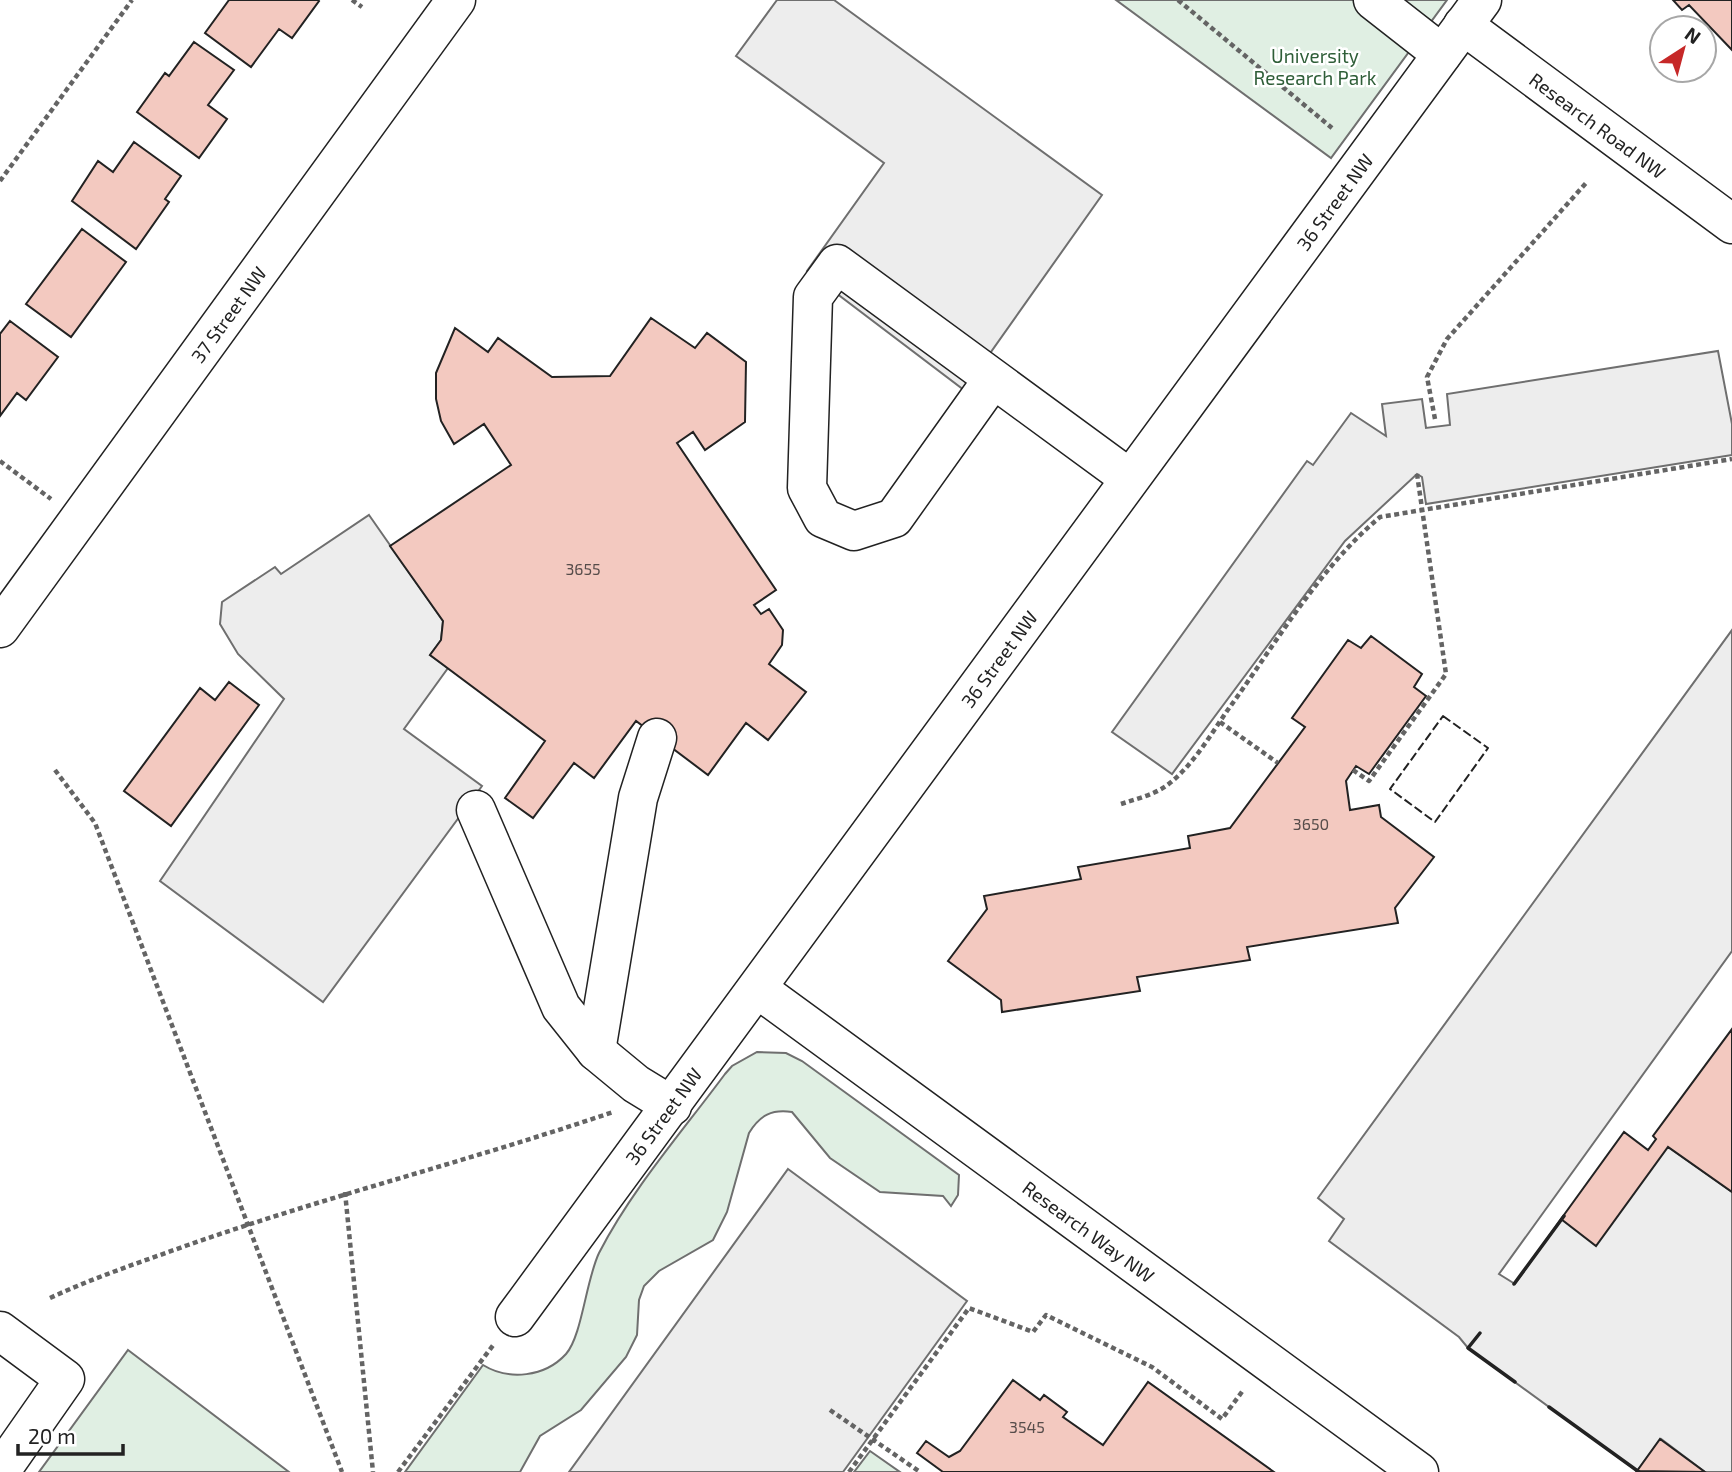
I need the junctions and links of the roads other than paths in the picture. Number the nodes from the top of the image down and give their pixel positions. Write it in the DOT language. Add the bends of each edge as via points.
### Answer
graph roads {
  1 [pos="456,0"];
  2 [pos="1373,0"];
  3 [pos="1462,27"];
  4 [pos="1732,224"];
  5 [pos="993,379"];
  6 [pos="1129,478"];
  7 [pos="0,628"];
  8 [pos="657,738"];
  9 [pos="475,810"];
  10 [pos="758,989"];
  11 [pos="596,1051"];
  12 [pos="672,1106"];
  13 [pos="515,1317"];
  14 [pos="0,1331"];
  15 [pos="1,1472"];
  16 [pos="1419,1472"];
  1 -- 7 [label="street, 37 Street NW"];
  2 -- 3 [label="street, Research Road NW"];
  3 -- 4 [label="street, Research Road NW"];
  3 -- 6 [label="street, 36 Street NW"];
  5 -- 5 [label="street" via="837,264 813,297 807,488 823,518 853,531 894,518"];
  5 -- 6 [label="street"];
  6 -- 10 [label="street, 36 Street NW"];
  8 -- 11 [label="street" via="638,798"];
  9 -- 11 [label="street" via="561,1007"];
  10 -- 12 [label="street, 36 Street NW"];
  10 -- 16 [label="street, Research Way NW"];
  11 -- 12 [label="street"];
  12 -- 13 [label="street, 36 Street NW"];
  14 -- 15 [label="street" via="65,1378"];
}
